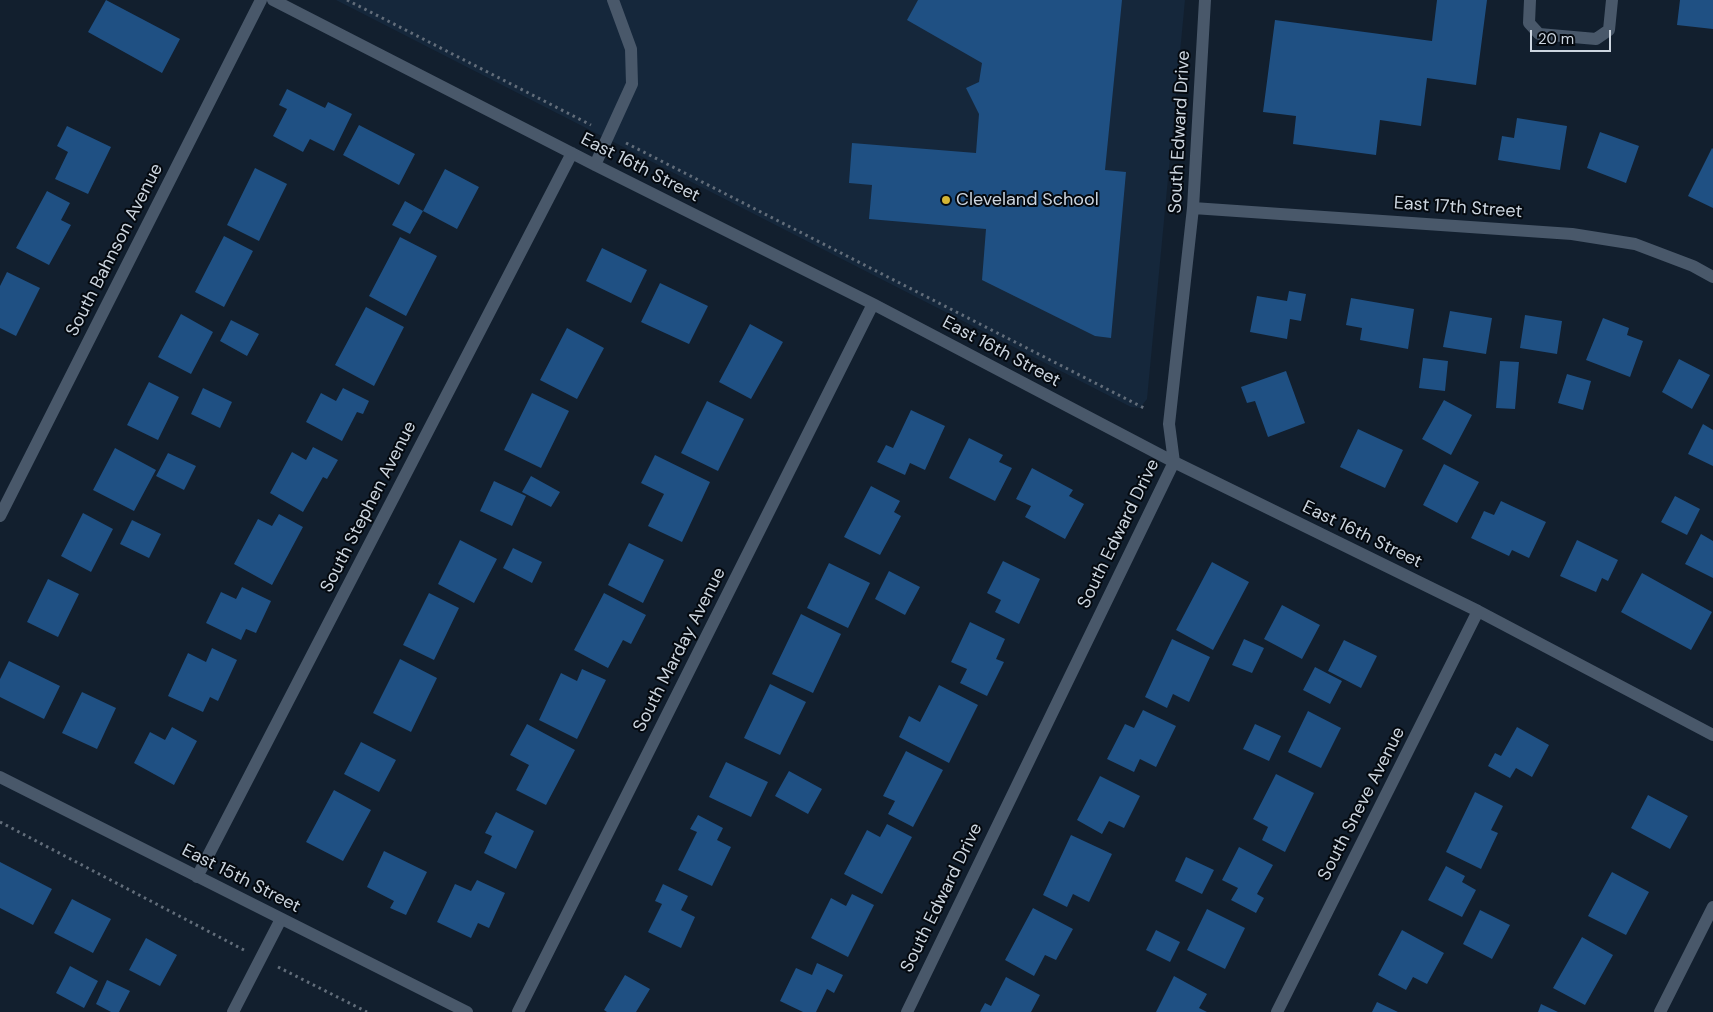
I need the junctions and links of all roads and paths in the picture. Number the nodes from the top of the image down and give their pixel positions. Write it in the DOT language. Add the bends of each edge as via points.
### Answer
graph roads {
  1 [pos="261,0"];
  2 [pos="273,0"];
  3 [pos="347,0"];
  4 [pos="613,0"];
  5 [pos="1205,0"];
  6 [pos="1530,0"];
  7 [pos="1612,0"];
  8 [pos="609,134"];
  9 [pos="572,153"];
  10 [pos="595,165"];
  11 [pos="1193,208"];
  12 [pos="1713,278"];
  13 [pos="873,304"];
  14 [pos="1144,408"];
  15 [pos="1174,462"];
  16 [pos="0,516"];
  17 [pos="1478,611"];
  18 [pos="1713,735"];
  19 [pos="0,777"];
  20 [pos="0,822"];
  21 [pos="197,878"];
  22 [pos="1713,907"];
  23 [pos="281,919"];
  24 [pos="261,958"];
  25 [pos="233,1012"];
  26 [pos="367,1012"];
  27 [pos="466,1012"];
  28 [pos="518,1012"];
  29 [pos="907,1012"];
  30 [pos="1277,1012"];
  31 [pos="1660,1012"];
  1 -- 16 [label="street, South Bahnson Avenue"];
  2 -- 9 [label="street, East 16th Street"];
  3 -- 8 [label="path"];
  4 -- 8 [label="street" via="631,49 632,84"];
  5 -- 11 [label="street, South Edward Drive"];
  6 -- 7 [label="street" via="1529,23 1539,34 1596,39 1609,30"];
  8 -- 10 [label="street"];
  8 -- 14 [label="path"];
  9 -- 10 [label="street, East 16th Street"];
  9 -- 21 [label="street, South Stephen Avenue"];
  10 -- 13 [label="street, East 16th Street"];
  11 -- 12 [label="street, East 17th Street" via="1572,234 1635,244 1693,266"];
  11 -- 15 [label="street, South Edward Drive" via="1169,424"];
  13 -- 15 [label="street, East 16th Street"];
  13 -- 28 [label="street, South Marday Avenue"];
  15 -- 17 [label="street, East 16th Street"];
  15 -- 29 [label="street, South Edward Drive"];
  17 -- 18 [label="street, East 16th Street"];
  17 -- 30 [label="street, South Sneve Avenue"];
  19 -- 21 [label="street, East 15th Street"];
  20 -- 24 [label="path"];
  21 -- 23 [label="street, East 15th Street"];
  22 -- 31 [label="street"];
  23 -- 24 [label="street"];
  23 -- 27 [label="street, East 15th Street"];
  24 -- 25 [label="street"];
  24 -- 26 [label="path"];
}
